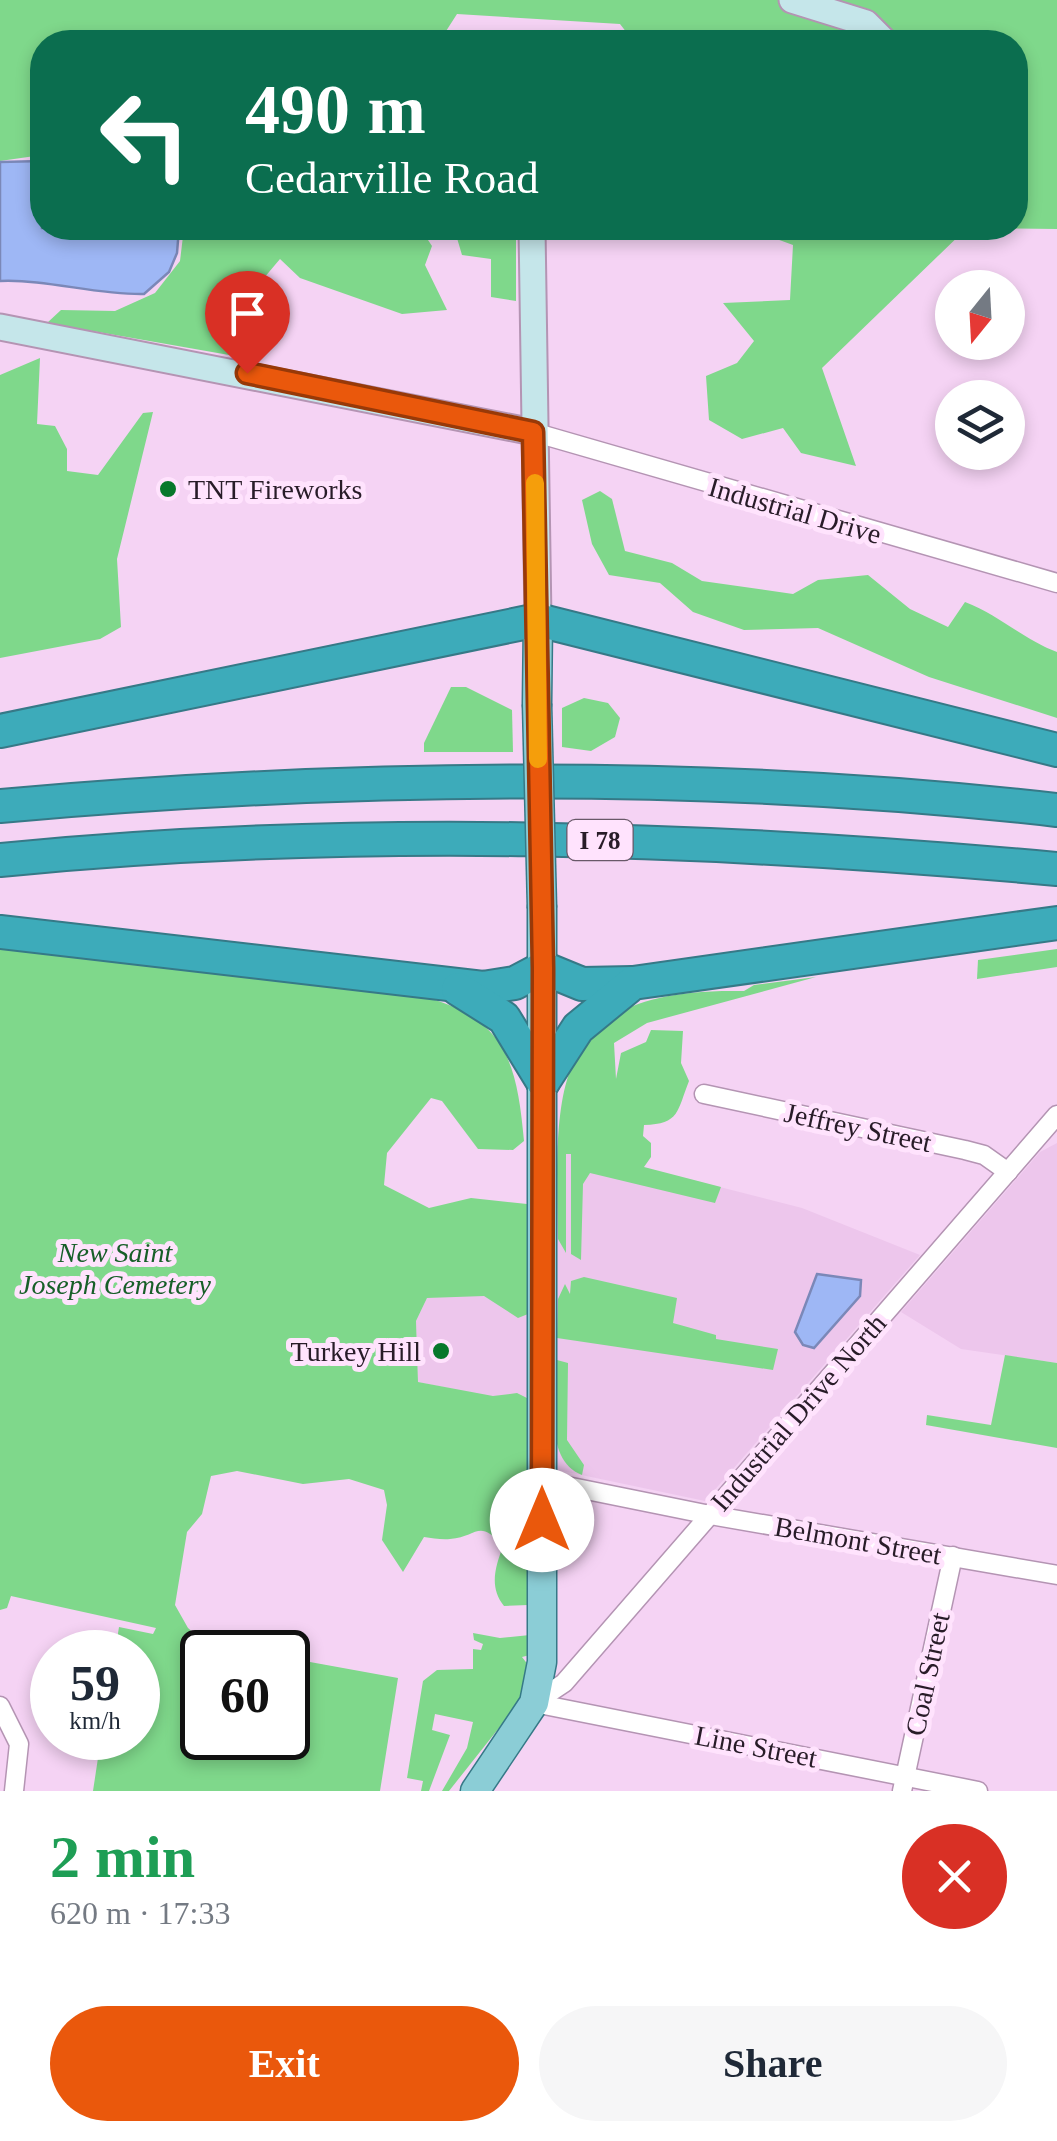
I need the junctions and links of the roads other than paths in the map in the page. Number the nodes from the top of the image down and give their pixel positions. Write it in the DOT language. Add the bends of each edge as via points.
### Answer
graph roads {
  1 [pos="792,0"];
  2 [pos="875,30"];
  3 [pos="532,240"];
  4 [pos="0,327"];
  5 [pos="533,432"];
  6 [pos="1057,584"];
  7 [pos="538,620"];
  8 [pos="0,731"];
  9 [pos="1057,750"];
  10 [pos="0,806"];
  11 [pos="1057,810"];
  12 [pos="0,860"];
  13 [pos="1057,869"];
  14 [pos="1057,923"];
  15 [pos="0,932"];
  16 [pos="543,968"];
  17 [pos="444,984"];
  18 [pos="633,984"];
  19 [pos="543,1082"];
  20 [pos="704,1094"];
  21 [pos="1057,1116"];
  22 [pos="1008,1172"];
  23 [pos="542,1481"];
  24 [pos="710,1515"];
  25 [pos="953,1556"];
  26 [pos="1057,1575"];
  27 [pos="534,1703"];
  28 [pos="0,1706"];
  29 [pos="904,1783"];
  30 [pos="14,1791"];
  31 [pos="476,1791"];
  32 [pos="978,1791"];
  1 -- 2 [label="main road"];
  3 -- 5 [label="main road"];
  4 -- 5 [label="main road"];
  5 -- 6 [label="street, Industrial Drive"];
  5 -- 7 [label="main road"];
  7 -- 8 [label="highway"];
  7 -- 9 [label="highway"];
  7 -- 16 [label="main road, bridge"];
  10 -- 11 [label="highway, I 78" via="290,786 590,782"];
  12 -- 13 [label="highway, I 78" via="296,838 490,838 856,851"];
  14 -- 18 [label="highway"];
  15 -- 17 [label="highway"];
  16 -- 17 [label="highway" via="500,988"];
  16 -- 18 [label="highway" via="582,984"];
  16 -- 19 [label="main road"];
  17 -- 19 [label="highway" via="501,1015"];
  18 -- 19 [label="highway" via="578,1028"];
  19 -- 23 [label="main road"];
  20 -- 22 [label="street, Jeffrey Street" via="965,1150"];
  21 -- 22 [label="street, Industrial Drive North"];
  22 -- 24 [label="street, Industrial Drive North"];
  23 -- 24 [label="street, Belmont Street"];
  23 -- 27 [label="main road" via="542,1651"];
  24 -- 25 [label="street, Belmont Street"];
  24 -- 27 [label="street, Industrial Drive North" via="564,1683"];
  25 -- 26 [label="street, Belmont Street"];
  25 -- 29 [label="street, Coal Street"];
  27 -- 29 [label="street, Line Street"];
  27 -- 31 [label="main road"];
  28 -- 30 [label="street" via="19,1744"];
  29 -- 32 [label="street, Line Street"];
}
